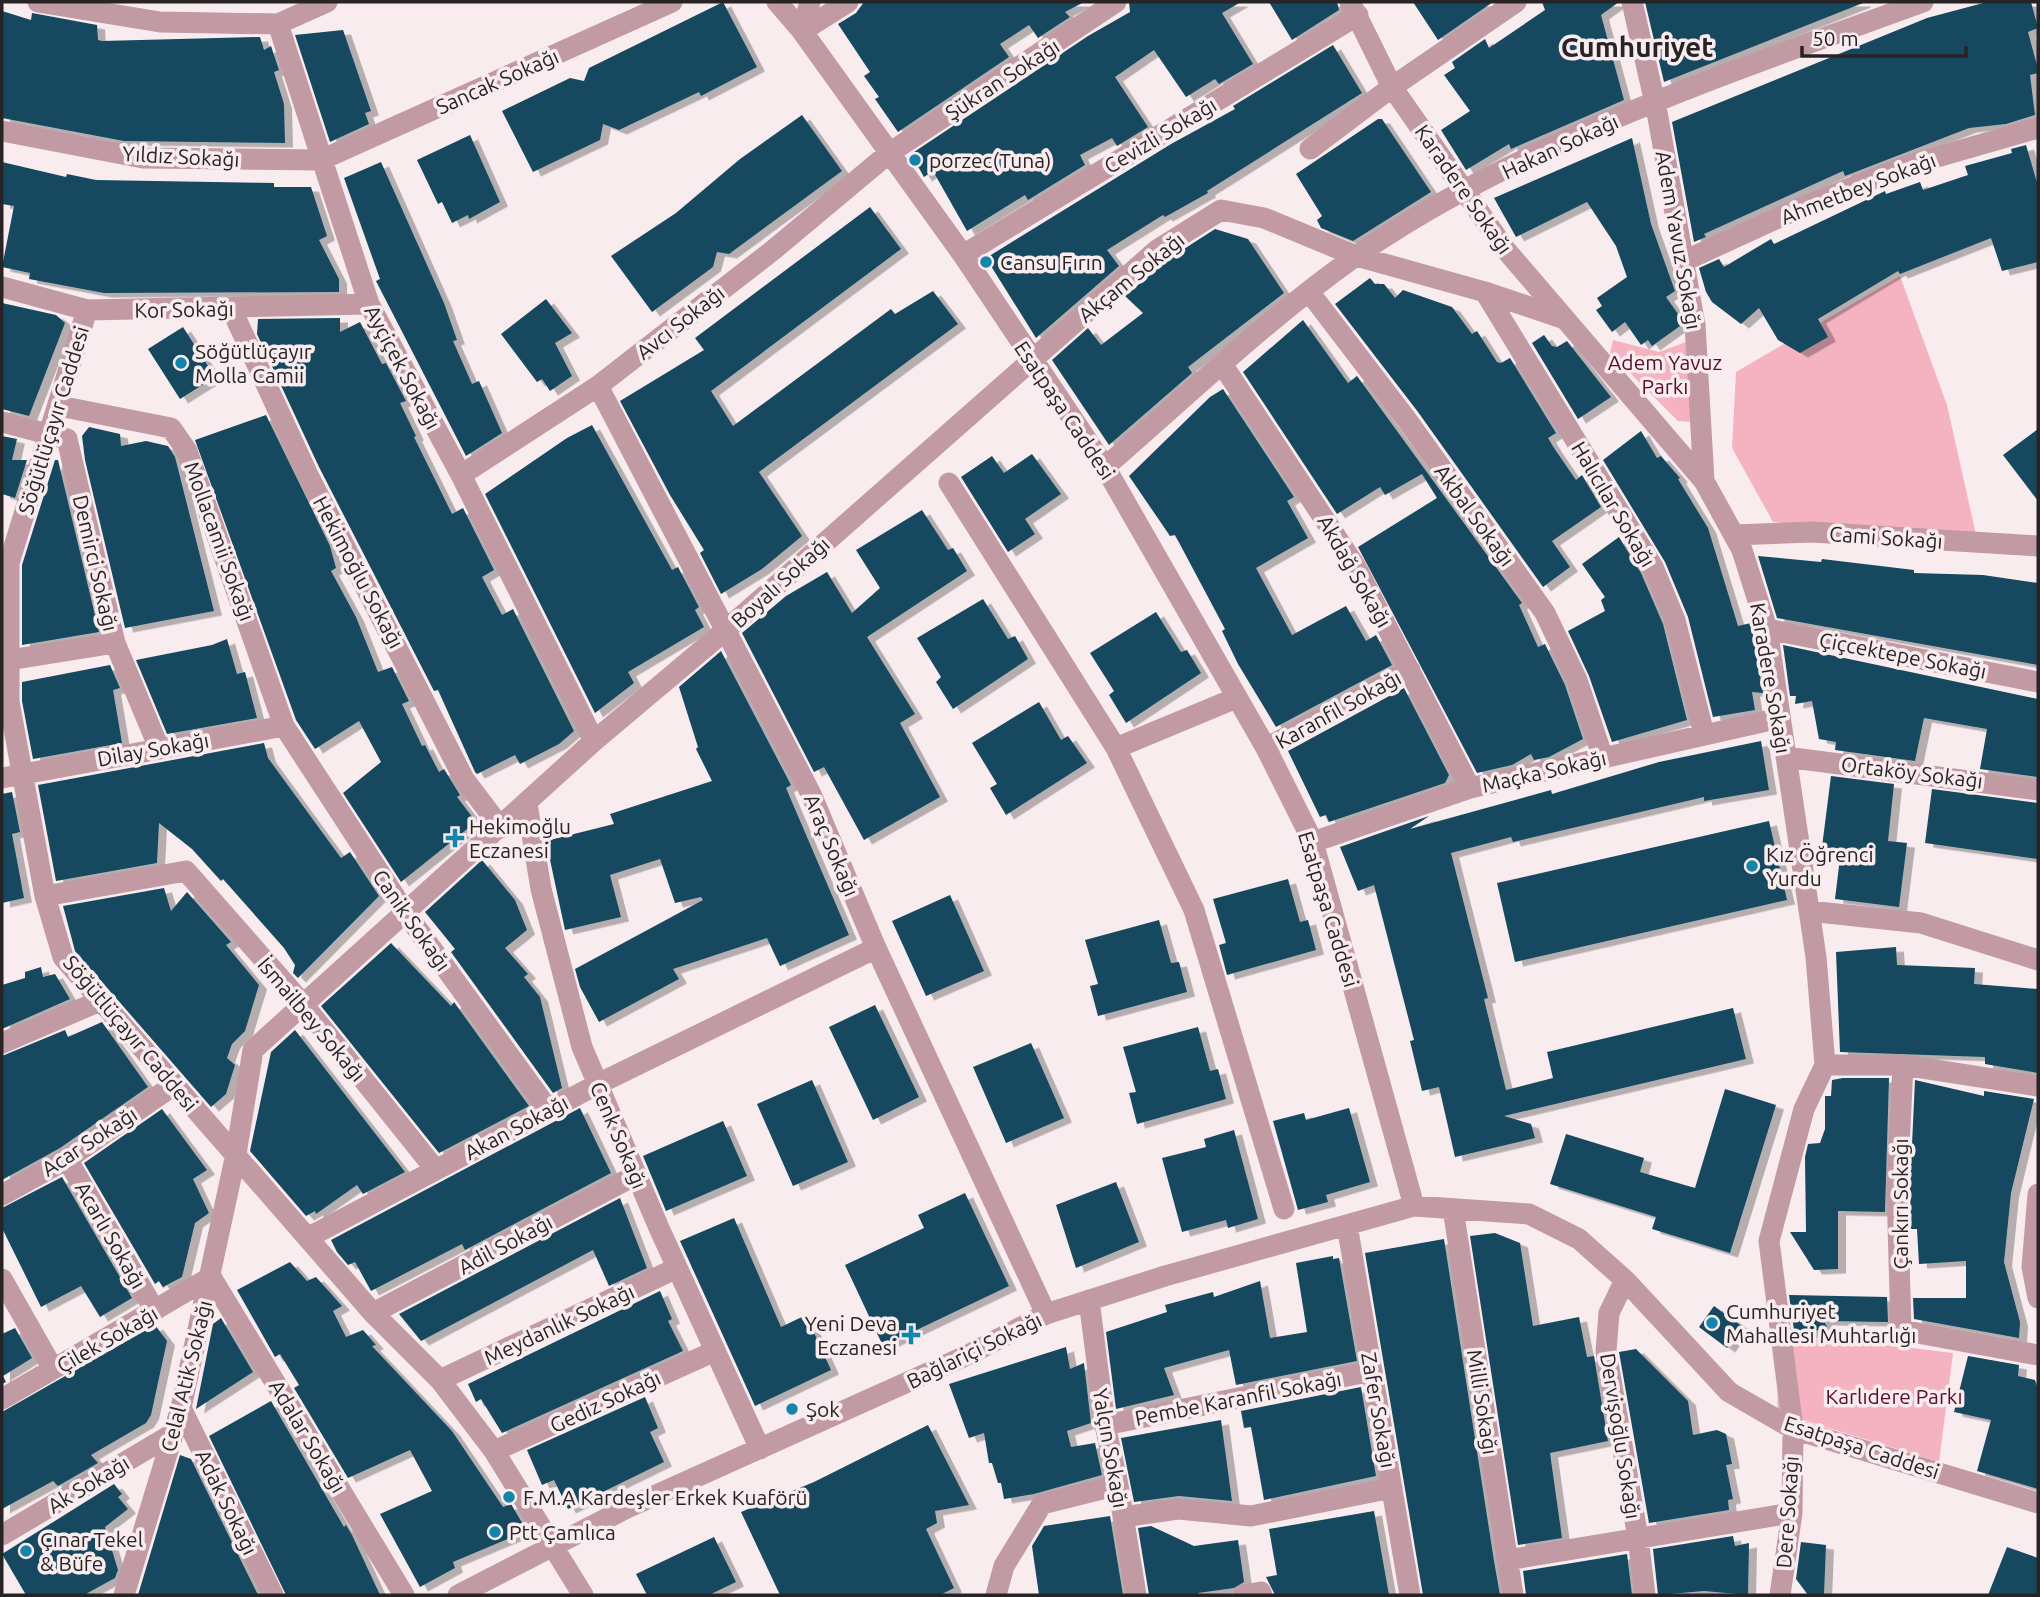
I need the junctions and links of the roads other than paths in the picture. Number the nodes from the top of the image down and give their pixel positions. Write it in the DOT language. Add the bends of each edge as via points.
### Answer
graph roads {
  1 [pos="38,2"];
  2 [pos="672,2"];
  3 [pos="777,2"];
  4 [pos="810,2"];
  5 [pos="848,2"];
  6 [pos="1116,2"];
  7 [pos="1516,2"];
  8 [pos="1632,2"];
  9 [pos="1923,2"];
  10 [pos="328,3"];
  11 [pos="1354,8"];
  12 [pos="278,24"];
  13 [pos="802,31"];
  14 [pos="1392,87"];
  15 [pos="1655,104"];
  16 [pos="2038,128"];
  17 [pos="2,131"];
  18 [pos="1310,149"];
  19 [pos="888,154"];
  20 [pos="321,160"];
  21 [pos="1464,191"];
  22 [pos="963,255"];
  23 [pos="1356,256"];
  24 [pos="1684,261"];
  25 [pos="2,287"];
  26 [pos="1486,292"];
  27 [pos="1310,293"];
  28 [pos="369,304"];
  29 [pos="231,308"];
  30 [pos="86,310"];
  31 [pos="1562,318"];
  32 [pos="1032,359"];
  33 [pos="1223,364"];
  34 [pos="598,386"];
  35 [pos="59,406"];
  36 [pos="2,422"];
  37 [pos="50,432"];
  38 [pos="1105,467"];
  39 [pos="461,475"];
  40 [pos="1704,481"];
  41 [pos="949,483"];
  42 [pos="1734,535"];
  43 [pos="2038,546"];
  44 [pos="6,562"];
  45 [pos="727,629"];
  46 [pos="1767,629"];
  47 [pos="114,643"];
  48 [pos="9,660"];
  49 [pos="1410,670"];
  50 [pos="2038,682"];
  51 [pos="1236,698"];
  52 [pos="5,701"];
  53 [pos="1780,718"];
  54 [pos="284,726"];
  55 [pos="1704,734"];
  56 [pos="594,741"];
  57 [pos="159,748"];
  58 [pos="1116,748"];
  59 [pos="1266,748"];
  60 [pos="1786,757"];
  61 [pos="1603,758"];
  62 [pos="23,774"];
  63 [pos="2,778"];
  64 [pos="1470,788"];
  65 [pos="2038,790"];
  66 [pos="527,804"];
  67 [pos="501,828"];
  68 [pos="1313,842"];
  69 [pos="46,895"];
  70 [pos="1809,911"];
  71 [pos="405,912"];
  72 [pos="876,948"];
  73 [pos="2038,960"];
  74 [pos="100,1001"];
  75 [pos="302,1003"];
  76 [pos="2,1043"];
  77 [pos="1825,1065"];
  78 [pos="1903,1065"];
  79 [pos="598,1084"];
  80 [pos="174,1085"];
  81 [pos="2038,1086"];
  82 [pos="548,1109"];
  83 [pos="236,1154"];
  84 [pos="67,1159"];
  85 [pos="435,1169"];
  86 [pos="636,1175"];
  87 [pos="2038,1194"];
  88 [pos="2,1195"];
  89 [pos="1414,1206"];
  90 [pos="1284,1209"];
  91 [pos="1453,1209"];
  92 [pos="1347,1225"];
  93 [pos="309,1237"];
  94 [pos="677,1268"];
  95 [pos="211,1278"];
  96 [pos="2,1279"];
  97 [pos="1625,1280"];
  98 [pos="2038,1298"];
  99 [pos="1089,1300"];
  100 [pos="155,1311"];
  101 [pos="373,1313"];
  102 [pos="1046,1314"];
  103 [pos="715,1351"];
  104 [pos="2038,1355"];
  105 [pos="53,1369"];
  106 [pos="1372,1371"];
  107 [pos="440,1380"];
  108 [pos="2,1399"];
  109 [pos="181,1408"];
  110 [pos="1105,1425"];
  111 [pos="1793,1429"];
  112 [pos="174,1433"];
  113 [pos="760,1449"];
  114 [pos="494,1451"];
  115 [pos="1118,1485"];
  116 [pos="1392,1488"];
  117 [pos="2038,1503"];
  118 [pos="1791,1513"];
  119 [pos="1124,1517"];
  120 [pos="2,1535"];
  121 [pos="1638,1538"];
  122 [pos="553,1547"];
  123 [pos="1507,1560"];
  124 [pos="125,1594"];
  125 [pos="273,1595"];
  126 [pos="404,1595"];
  127 [pos="458,1595"];
  128 [pos="583,1595"];
  129 [pos="996,1595"];
  130 [pos="1136,1595"];
  131 [pos="1244,1595"];
  132 [pos="1262,1595"];
  133 [pos="1410,1595"];
  134 [pos="1513,1595"];
  135 [pos="1645,1595"];
  136 [pos="1780,1595"];
  1 -- 12 [label="street" via="160,22"];
  2 -- 20 [label="street, Sancak Sokağı"];
  3 -- 13 [label="street, Esatpaşa Caddesi"];
  4 -- 13 [label="street"];
  5 -- 13 [label="street"];
  6 -- 19 [label="street, Şükran Sokağı"];
  7 -- 14 [label="street"];
  8 -- 15 [label="street, Adem Yavuz Sokağı"];
  9 -- 15 [label="street, Hakan Sokağı"];
  10 -- 12 [label="street"];
  11 -- 14 [label="street, Karadere Sokağı"];
  11 -- 22 [label="street, Cevizli Sokağı"];
  12 -- 20 [label="street, Ayçiçek Sokağı"];
  13 -- 19 [label="street, Esatpaşa Caddesi"];
  14 -- 18 [label="street"];
  14 -- 21 [label="street, Karadere Sokağı"];
  15 -- 21 [label="street, Hakan Sokağı"];
  15 -- 24 [label="street, Adem Yavuz Sokağı"];
  16 -- 24 [label="street, Ahmetbey Sokağı" via="1906,166"];
  17 -- 20 [label="street, Yıldız Sokağı" via="143,158"];
  19 -- 22 [label="street, Esatpaşa Caddesi"];
  19 -- 34 [label="street, Avcı Sokağı"];
  20 -- 28 [label="street, Ayçiçek Sokağı"];
  21 -- 23 [label="street, Hakan Sokağı"];
  21 -- 31 [label="street, Karadere Sokağı"];
  22 -- 32 [label="street, Esatpaşa Caddesi"];
  23 -- 26 [label="street"];
  23 -- 27 [label="street, Hakan Sokağı"];
  23 -- 32 [label="street, Akçam Sokağı" via="1264,218 1222,210 1157,250"];
  24 -- 40 [label="street, Adem Yavuz Sokağı" via="1695,325"];
  25 -- 30 [label="street, Kor Sokağı"];
  26 -- 31 [label="street"];
  26 -- 55 [label="street, Halıcılar Sokağı" via="1653,567 1675,620"];
  27 -- 33 [label="street, Hakan Sokağı"];
  27 -- 61 [label="street, Akbal Sokağı" via="1545,613 1577,680"];
  28 -- 29 [label="street, Kor Sokağı"];
  28 -- 39 [label="street, Ayçiçek Sokağı"];
  29 -- 30 [label="street, Kor Sokağı"];
  29 -- 67 [label="street, Hekimoğlu Sokağı" via="307,473 464,779"];
  30 -- 35 [label="street, Söğütlüçayır Caddesi"];
  31 -- 40 [label="street, Karadere Sokağı"];
  32 -- 38 [label="street, Esatpaşa Caddesi"];
  32 -- 45 [label="street, Boyalı Sokağı"];
  33 -- 38 [label="street, Hakan Sokağı"];
  33 -- 49 [label="street, Akdağ Sokağı" via="1356,567"];
  34 -- 39 [label="street, Avcı Sokağı"];
  34 -- 45 [label="street, Araç Sokağı"];
  35 -- 37 [label="street, Söğütlüçayır Caddesi"];
  35 -- 54 [label="street, Mollacamii Sokağı" via="171,428 187,451"];
  36 -- 37 [label="street"];
  37 -- 44 [label="street, Söğütlüçayır Caddesi"];
  37 -- 47 [label="street, Demirci Sokağı" via="67,439"];
  38 -- 51 [label="street, Esatpaşa Caddesi"];
  39 -- 56 [label="street, Ayçiçek Sokağı"];
  40 -- 42 [label="street, Karadere Sokağı"];
  41 -- 58 [label="street"];
  42 -- 43 [label="street, Cami Sokağı" via="1812,532"];
  42 -- 46 [label="street, Karadere Sokağı"];
  44 -- 48 [label="street, Söğütlüçayır Caddesi"];
  45 -- 56 [label="street, Boyalı Sokağı"];
  45 -- 72 [label="street, Araç Sokağı" via="810,794"];
  46 -- 50 [label="street, Çiçcektepe Sokağı"];
  46 -- 53 [label="street, Karadere Sokağı"];
  47 -- 48 [label="street"];
  47 -- 57 [label="street, Demirci Sokağı"];
  48 -- 52 [label="street, Söğütlüçayır Caddesi"];
  49 -- 59 [label="street, Karanfil Sokağı"];
  49 -- 64 [label="street, Akdağ Sokağı"];
  51 -- 58 [label="street"];
  51 -- 59 [label="street, Esatpaşa Caddesi"];
  52 -- 62 [label="street, Söğütlüçayır Caddesi"];
  53 -- 55 [label="street, Maçka Sokağı"];
  53 -- 60 [label="street, Karadere Sokağı"];
  54 -- 57 [label="street, Dilay Sokağı"];
  54 -- 71 [label="street, Canik Sokağı"];
  55 -- 61 [label="street, Maçka Sokağı"];
  56 -- 66 [label="street, Boyalı Sokağı"];
  57 -- 62 [label="street, Dilay Sokağı"];
  58 -- 90 [label="street" via="1194,910"];
  59 -- 68 [label="street, Esatpaşa Caddesi"];
  60 -- 65 [label="street, Ortaköy Sokağı"];
  60 -- 70 [label="street, Karadere Sokağı"];
  61 -- 64 [label="street, Maçka Sokağı"];
  62 -- 63 [label="street, Dilay Sokağı"];
  62 -- 69 [label="street, Söğütlüçayır Caddesi"];
  64 -- 68 [label="street, Maçka Sokağı"];
  66 -- 67 [label="street"];
  66 -- 79 [label="street, Cenk Sokağı" via="544,902 582,1047"];
  67 -- 71 [label="street"];
  68 -- 89 [label="street, Esatpaşa Caddesi"];
  69 -- 74 [label="street, Söğütlüçayır Caddesi" via="63,957"];
  69 -- 75 [label="street, İsmailbey Sokağı" via="186,871"];
  70 -- 73 [label="street" via="1921,923"];
  70 -- 77 [label="street, Karadere Sokağı"];
  71 -- 75 [label="street"];
  71 -- 82 [label="street, Canik Sokağı"];
  72 -- 79 [label="street, Akan Sokağı"];
  72 -- 102 [label="street, Araç Sokağı"];
  74 -- 76 [label="street"];
  74 -- 80 [label="street, Söğütlüçayır Caddesi"];
  75 -- 83 [label="street" via="253,1050"];
  75 -- 85 [label="street, İsmailbey Sokağı"];
  77 -- 78 [label="street"];
  77 -- 111 [label="street" via="1804,1109 1769,1241"];
  78 -- 81 [label="street"];
  78 -- 104 [label="street, Çankırı Sokağı" via="1897,1188 1901,1330"];
  79 -- 82 [label="street, Akan Sokağı"];
  79 -- 86 [label="street, Cenk Sokağı"];
  80 -- 83 [label="street, Söğütlüçayır Caddesi"];
  80 -- 84 [label="street, Acar Sokağı"];
  82 -- 85 [label="street, Akan Sokağı"];
  83 -- 93 [label="street, Söğütlüçayır Caddesi"];
  83 -- 95 [label="street, Celal Atik Sokağı"];
  84 -- 88 [label="street, Acar Sokağı"];
  84 -- 100 [label="street, Acarlı Sokağı"];
  85 -- 93 [label="street, Akan Sokağı"];
  86 -- 94 [label="street, Cenk Sokağı"];
  86 -- 101 [label="street, Adil Sokağı"];
  87 -- 98 [label="street" via="2032,1267"];
  89 -- 91 [label="street, Esatpaşa Caddesi"];
  89 -- 92 [label="street, Bağlariçi Sokağı"];
  91 -- 97 [label="street, Esatpaşa Caddesi" via="1529,1214 1579,1239"];
  91 -- 123 [label="street, Milli Sokağı"];
  92 -- 99 [label="street, Bağlariçi Sokağı"];
  92 -- 106 [label="street, Zafer Sokağı"];
  93 -- 101 [label="street, Söğütlüçayır Caddesi"];
  94 -- 103 [label="street, Cenk Sokağı"];
  94 -- 107 [label="street, Meydanlık Sokağı"];
  95 -- 100 [label="street, Çilek Sokağı"];
  95 -- 109 [label="street, Celal Atik Sokağı"];
  95 -- 126 [label="street, Adalar Sokağı"];
  96 -- 105 [label="street"];
  97 -- 111 [label="street, Esatpaşa Caddesi" via="1729,1392"];
  97 -- 121 [label="street, Dervişoğlu Sokağı" via="1609,1313 1606,1351"];
  99 -- 102 [label="street, Bağlariçi Sokağı"];
  99 -- 110 [label="street, Yalçın Sokağı"];
  100 -- 105 [label="street, Çilek Sokağı"];
  101 -- 107 [label="street, Söğütlüçayır Caddesi"];
  102 -- 113 [label="street, Bağlariçi Sokağı" via="970,1354"];
  103 -- 113 [label="street, Cenk Sokağı"];
  103 -- 114 [label="street, Gediz Sokağı"];
  105 -- 108 [label="street, Çilek Sokağı"];
  106 -- 110 [label="street, Pembe Karanfil Sokağı"];
  106 -- 116 [label="street, Zafer Sokağı"];
  107 -- 114 [label="street, Söğütlüçayır Caddesi"];
  109 -- 112 [label="street, Celal Atik Sokağı"];
  109 -- 125 [label="street, Adak Sokağı"];
  110 -- 115 [label="street, Yalçın Sokağı"];
  111 -- 117 [label="street, Esatpaşa Caddesi"];
  111 -- 118 [label="street, Dere Sokağı"];
  112 -- 120 [label="street, Ak Sokağı"];
  112 -- 124 [label="street, Celal Atik Sokağı"];
  113 -- 122 [label="street, Bağlariçi Sokağı" via="625,1509"];
  114 -- 122 [label="street, Söğütlüçayır Caddesi"];
  115 -- 119 [label="street, Yalçın Sokağı"];
  115 -- 129 [label="street" via="1042,1504 1004,1566"];
  116 -- 119 [label="street" via="1251,1516 1178,1509"];
  116 -- 133 [label="street, Zafer Sokağı"];
  118 -- 121 [label="street"];
  118 -- 136 [label="street, Dere Sokağı"];
  119 -- 130 [label="street, Yalçın Sokağı"];
  121 -- 123 [label="street"];
  121 -- 135 [label="street, Dervişoğlu Sokağı"];
  122 -- 127 [label="street, Bağlariçi Sokağı"];
  122 -- 128 [label="street, Söğütlüçayır Caddesi"];
  123 -- 134 [label="street, Milli Sokağı"];
  131 -- 132 [label="street"];
}
